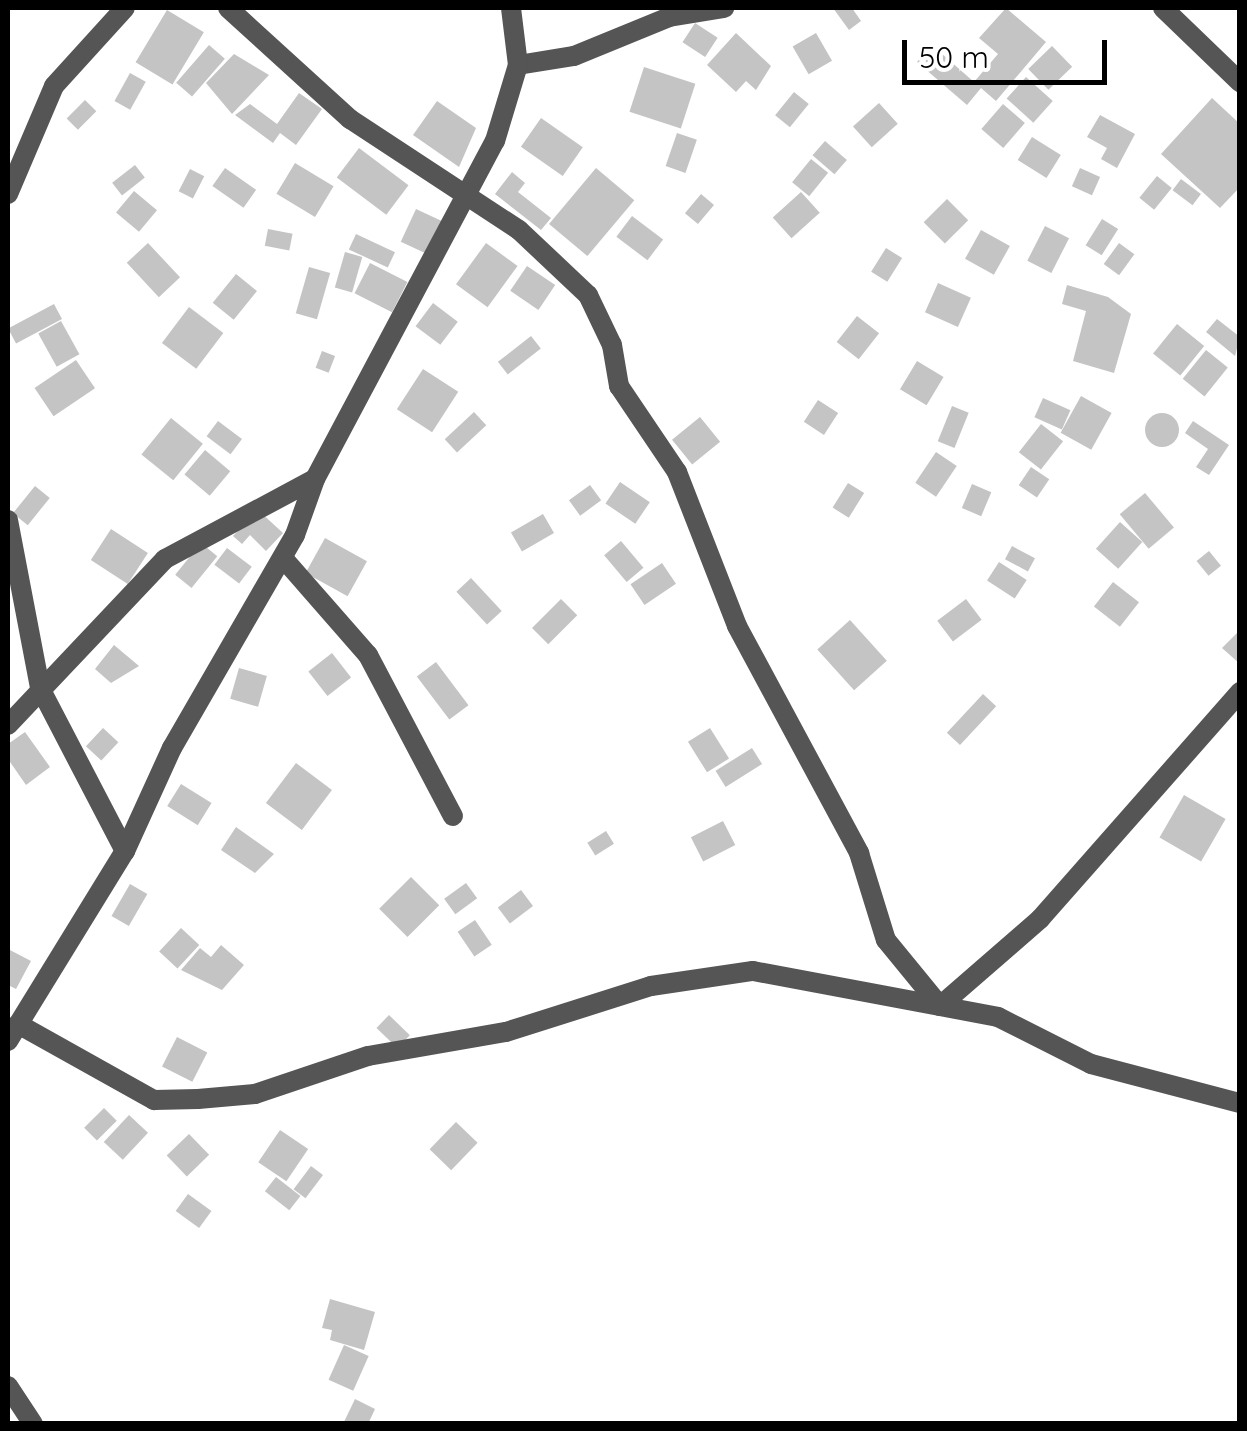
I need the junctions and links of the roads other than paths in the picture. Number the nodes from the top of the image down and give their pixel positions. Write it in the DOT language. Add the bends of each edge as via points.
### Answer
graph roads {
  1 [pos="125,8"];
  2 [pos="228,8"];
  3 [pos="511,8"];
  4 [pos="724,8"];
  5 [pos="1164,8"];
  6 [pos="518,65"];
  7 [pos="1240,82"];
  8 [pos="8,194"];
  9 [pos="467,198"];
  10 [pos="316,479"];
  11 [pos="8,520"];
  12 [pos="283,558"];
  13 [pos="40,688"];
  14 [pos="1240,692"];
  15 [pos="8,725"];
  16 [pos="453,816"];
  17 [pos="125,851"];
  18 [pos="940,1006"];
  19 [pos="12,1032"];
  20 [pos="1240,1103"];
  21 [pos="8,1386"];
  22 [pos="34,1424"];
  1 -- 8 [label="street" via="54,86"];
  2 -- 9 [label="street" via="350,119"];
  3 -- 6 [label="street"];
  4 -- 6 [label="street" via="669,18 574,56"];
  5 -- 7 [label="street"];
  6 -- 9 [label="street"];
  9 -- 10 [label="street"];
  9 -- 18 [label="street" via="518,230 588,295 612,345 619,386 677,472 737,626 813,779 847,827 886,940"];
  10 -- 12 [label="street"];
  10 -- 13 [label="street" via="166,559"];
  11 -- 13 [label="street"];
  12 -- 16 [label="street" via="368,655"];
  12 -- 17 [label="street" via="172,748"];
  13 -- 15 [label="street"];
  13 -- 17 [label="street"];
  14 -- 18 [label="street" via="1040,920"];
  17 -- 19 [label="street"];
  18 -- 19 [label="street" via="753,971 710,974 506,1032 368,1056 255,1094 198,1099 154,1100"];
  18 -- 20 [label="street" via="998,1017 1091,1064"];
  21 -- 22 [label="street"];
}
